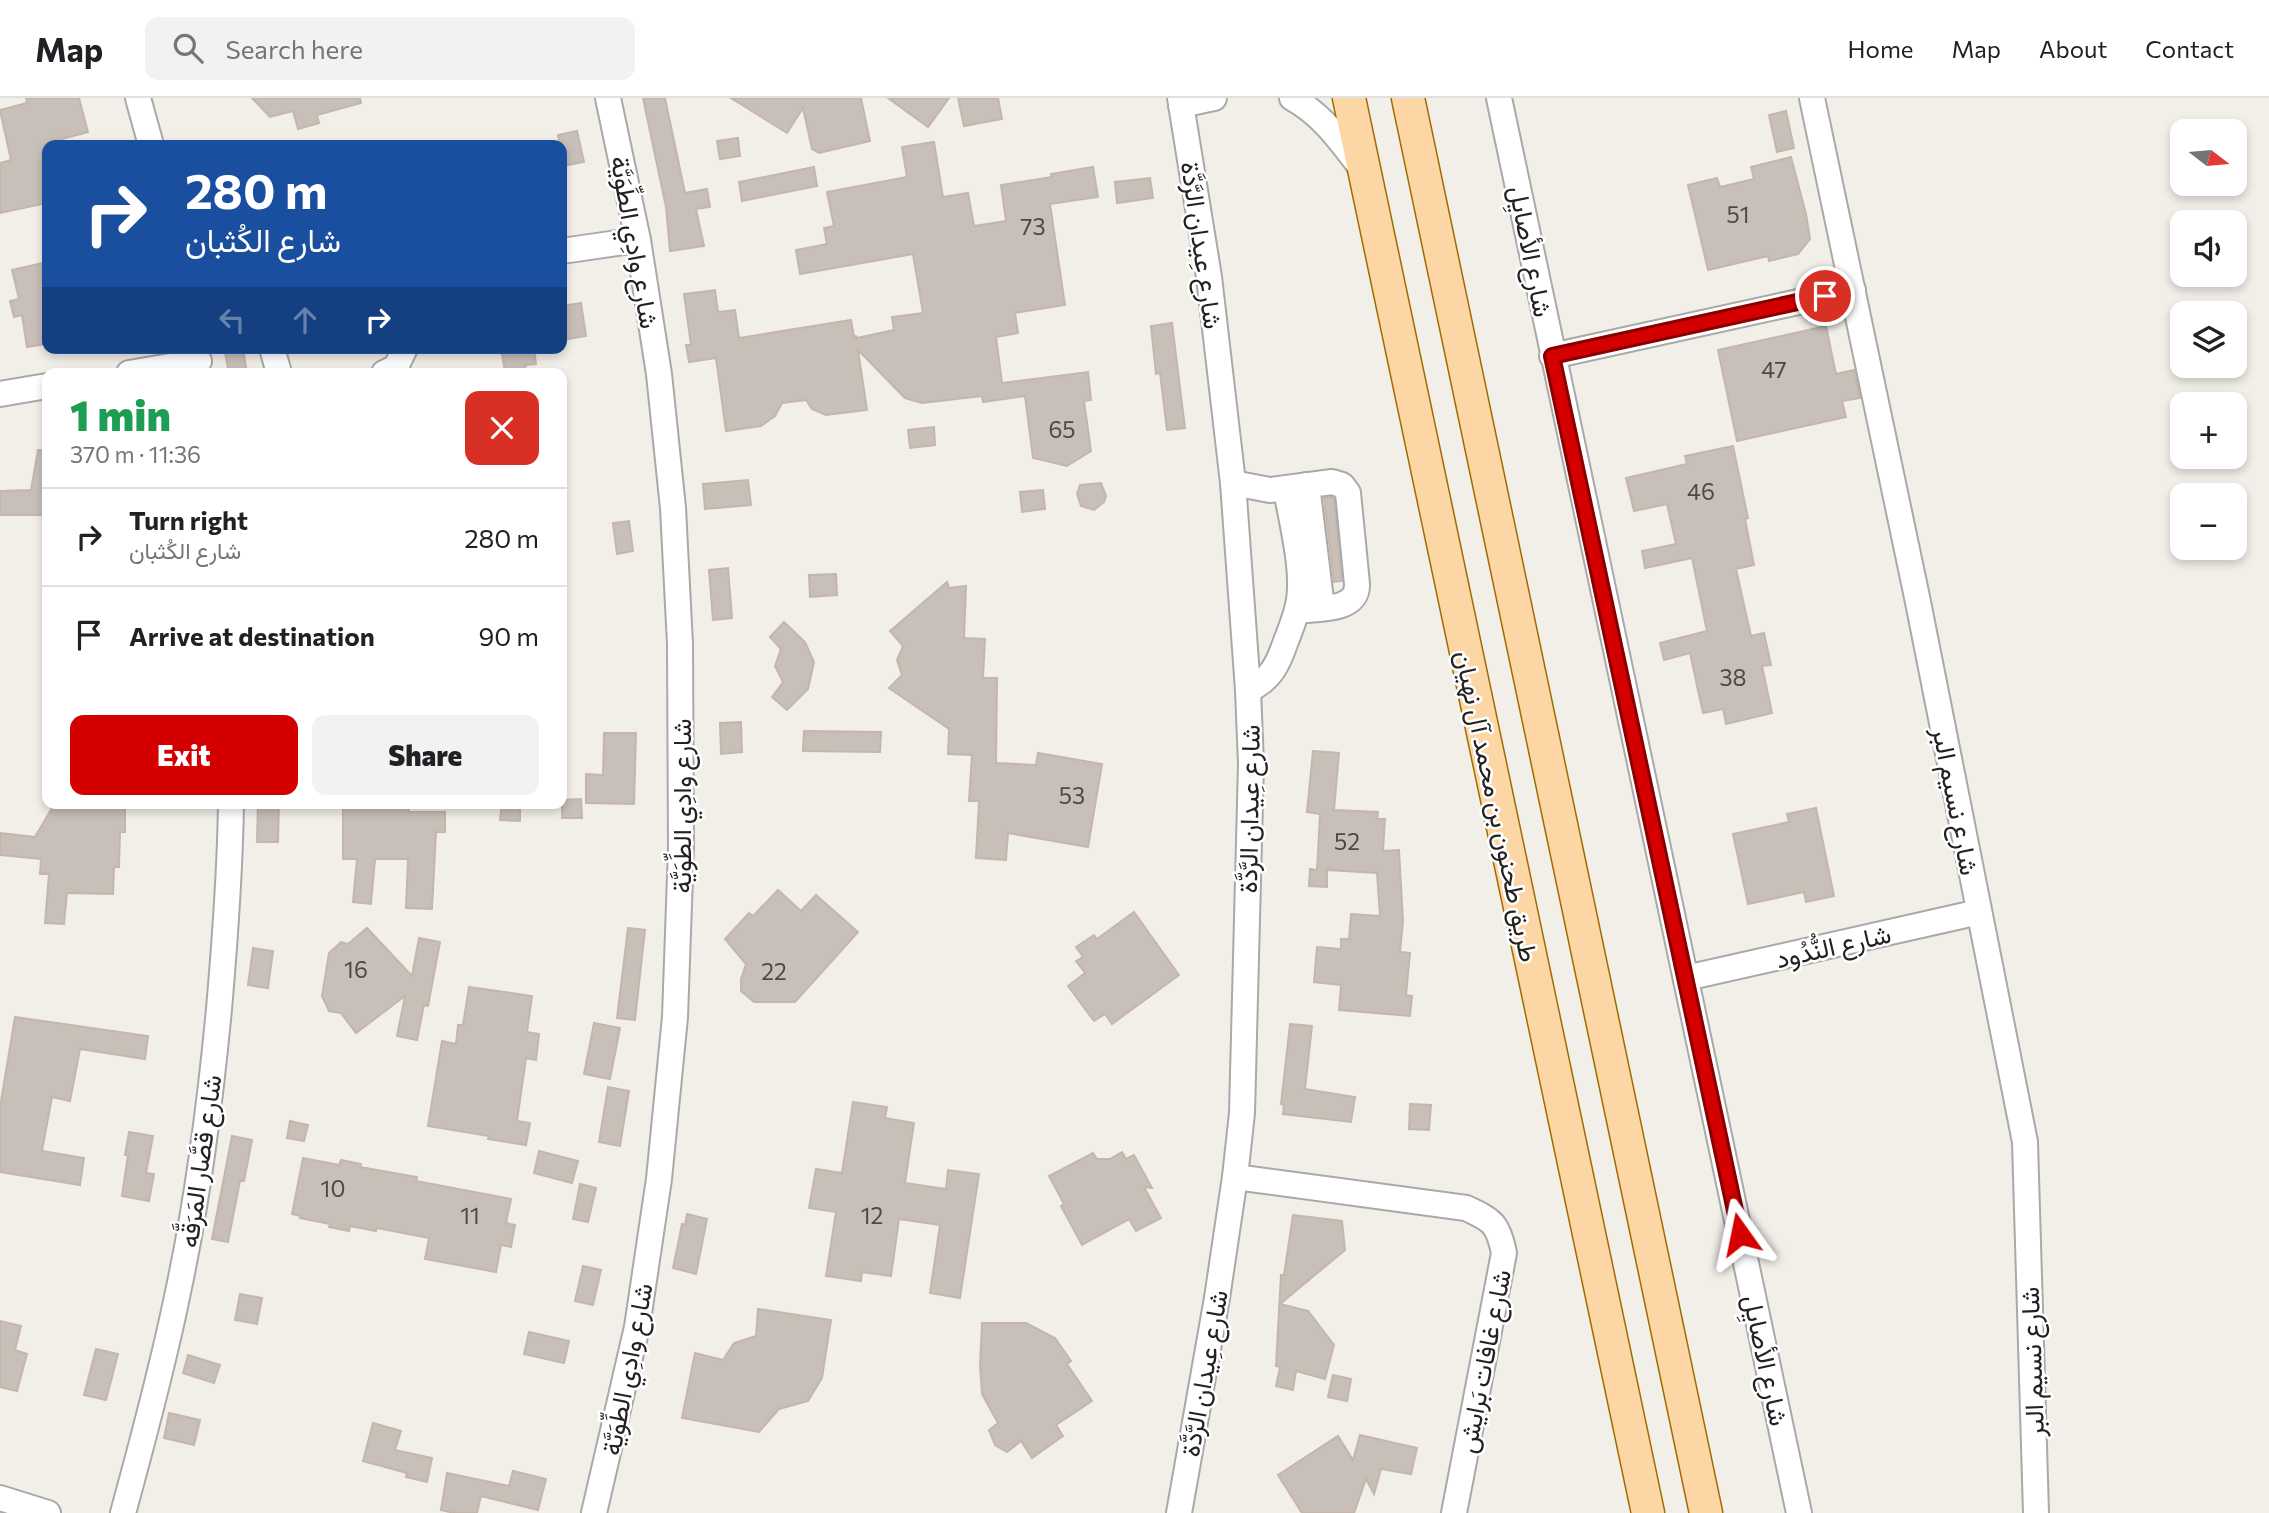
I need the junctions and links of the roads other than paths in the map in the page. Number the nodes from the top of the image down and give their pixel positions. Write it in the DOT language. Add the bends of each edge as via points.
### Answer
graph roads {
  1 [pos="138,98"];
  2 [pos="608,98"];
  3 [pos="1214,98"];
  4 [pos="1292,98"];
  5 [pos="1349,98"];
  6 [pos="1408,98"];
  7 [pos="1499,98"];
  8 [pos="1812,98"];
  9 [pos="1181,101"];
  10 [pos="150,140"];
  11 [pos="1365,173"];
  12 [pos="638,240"];
  13 [pos="567,250"];
  14 [pos="1853,290"];
  15 [pos="1552,356"];
  16 [pos="199,361"];
  17 [pos="158,368"];
  18 [pos="42,387"];
  19 [pos="0,394"];
  20 [pos="1233,483"];
  21 [pos="1296,487"];
  22 [pos="1322,608"];
  23 [pos="1297,611"];
  24 [pos="1248,690"];
  25 [pos="231,809"];
  26 [pos="1979,912"];
  27 [pos="1686,978"];
  28 [pos="1235,1177"];
  29 [pos="0,1498"];
  30 [pos="48,1513"];
  31 [pos="123,1513"];
  32 [pos="594,1513"];
  33 [pos="1178,1513"];
  34 [pos="1454,1513"];
  35 [pos="1648,1513"];
  36 [pos="1706,1513"];
  37 [pos="1800,1513"];
  38 [pos="2036,1513"];
  1 -- 10 [label="street"];
  2 -- 12 [label="street, شارع وادِي الطِّوَيَّة"];
  3 -- 9 [label="street, شارع عِيدان الرَّدَّة"];
  4 -- 11 [label="street" via="1323,119"];
  5 -- 11 [label="main road, طريق طحنون بن محمد آل نهيان"];
  6 -- 36 [label="main road"];
  7 -- 15 [label="street, شارع الأصايِل"];
  8 -- 14 [label="street, شارع نسيم البر"];
  9 -- 20 [label="street, شارع عِيدان الرَّدَّة" via="1209,276"];
  11 -- 35 [label="main road, طريق طحنون بن محمد آل نهيان"];
  12 -- 13 [label="street"];
  12 -- 32 [label="street, شارع وادِي الطِّوَيَّة" via="673,508 680,644 681,861 675,1017 659,1179 637,1327"];
  14 -- 15 [label="street"];
  14 -- 26 [label="street, شارع نسيم البر"];
  15 -- 27 [label="street, شارع الأصايِل"];
  16 -- 17 [label="street"];
  18 -- 19 [label="street"];
  20 -- 21 [label="street" via="1263,489"];
  20 -- 24 [label="street, شارع عِيدان الرَّدَّة"];
  21 -- 22 [label="street"];
  21 -- 22 [label="street" via="1337,483 1346,488 1349,498 1357,590 1347,603"];
  21 -- 23 [label="street"];
  22 -- 23 [label="street"];
  23 -- 24 [label="street" via="1276,668"];
  24 -- 28 [label="street, شارع عِيدان الرَّدَّة" via="1251,764 1242,1113"];
  25 -- 31 [label="street, شارع قصَّار المَرَقَّه" via="228,910 198,1186 178,1292"];
  26 -- 27 [label="street, شارع النُّدُود"];
  26 -- 38 [label="street, شارع نسيم البر" via="2025,1142"];
  27 -- 37 [label="street, شارع الأصايِل"];
  28 -- 33 [label="street, شارع عِيدان الرَّدَّة"];
  28 -- 34 [label="street, شارع غافات بَرايش" via="1466,1208 1491,1220 1504,1253"];
  29 -- 30 [label="street"];
}
